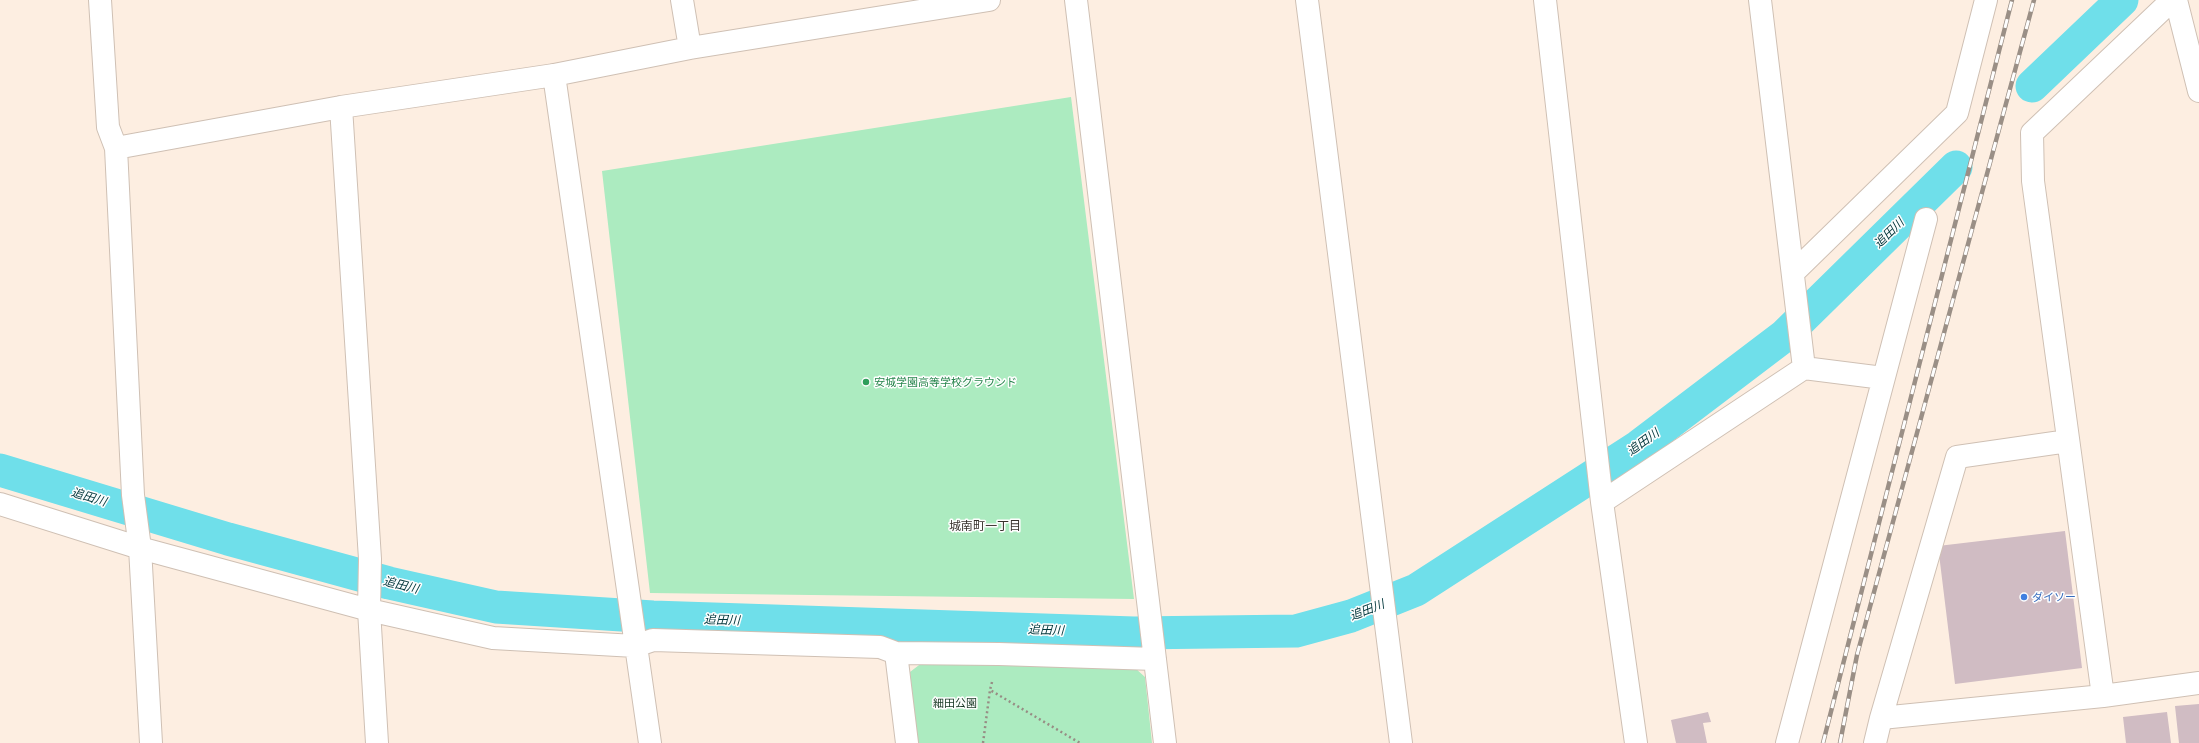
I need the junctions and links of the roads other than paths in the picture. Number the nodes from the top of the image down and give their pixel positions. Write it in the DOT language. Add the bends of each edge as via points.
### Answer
graph roads {
  1 [pos="100,0"];
  2 [pos="682,0"];
  3 [pos="989,0"];
  4 [pos="1076,0"];
  5 [pos="1307,0"];
  6 [pos="1545,0"];
  7 [pos="1760,0"];
  8 [pos="1986,0"];
  9 [pos="2172,0"];
  10 [pos="2176,0"];
  11 [pos="690,48"];
  12 [pos="554,74"];
  13 [pos="2199,91"];
  14 [pos="341,107"];
  15 [pos="116,148"];
  16 [pos="1926,219"];
  17 [pos="1793,273"];
  18 [pos="1804,368"];
  19 [pos="1883,378"];
  20 [pos="2068,441"];
  21 [pos="1601,494"];
  22 [pos="0,504"];
  23 [pos="139,540"];
  24 [pos="369,602"];
  25 [pos="634,637"];
  26 [pos="1154,652"];
  27 [pos="896,653"];
  28 [pos="2199,683"];
  29 [pos="2103,696"];
  30 [pos="1882,718"];
  31 [pos="151,743"];
  32 [pos="377,743"];
  33 [pos="650,743"];
  34 [pos="907,743"];
  35 [pos="1165,743"];
  36 [pos="1401,743"];
  37 [pos="1636,743"];
  38 [pos="1787,743"];
  39 [pos="1875,743"];
  1 -- 15 [label="street" via="108,127"];
  2 -- 11 [label="street"];
  3 -- 11 [label="street"];
  4 -- 26 [label="street"];
  5 -- 36 [label="street"];
  6 -- 21 [label="street"];
  7 -- 17 [label="street"];
  8 -- 17 [label="street" via="1957,113"];
  9 -- 20 [label="street" via="2032,133 2033,181"];
  10 -- 13 [label="street"];
  11 -- 12 [label="street"];
  12 -- 14 [label="street"];
  12 -- 25 [label="street"];
  14 -- 15 [label="street"];
  14 -- 24 [label="street" via="370,559"];
  15 -- 23 [label="street" via="133,496"];
  16 -- 19 [label="street"];
  17 -- 18 [label="street"];
  18 -- 19 [label="street"];
  18 -- 21 [label="street"];
  19 -- 38 [label="street"];
  20 -- 29 [label="street"];
  20 -- 30 [label="street" via="1957,457"];
  21 -- 37 [label="street"];
  22 -- 23 [label="street"];
  23 -- 24 [label="street"];
  23 -- 31 [label="street"];
  24 -- 25 [label="street" via="493,638"];
  24 -- 32 [label="street"];
  25 -- 27 [label="street" via="653,640 880,647"];
  25 -- 33 [label="street"];
  26 -- 27 [label="street"];
  26 -- 35 [label="street"];
  27 -- 34 [label="street"];
  28 -- 29 [label="street"];
  29 -- 30 [label="street"];
  30 -- 39 [label="street"];
}
